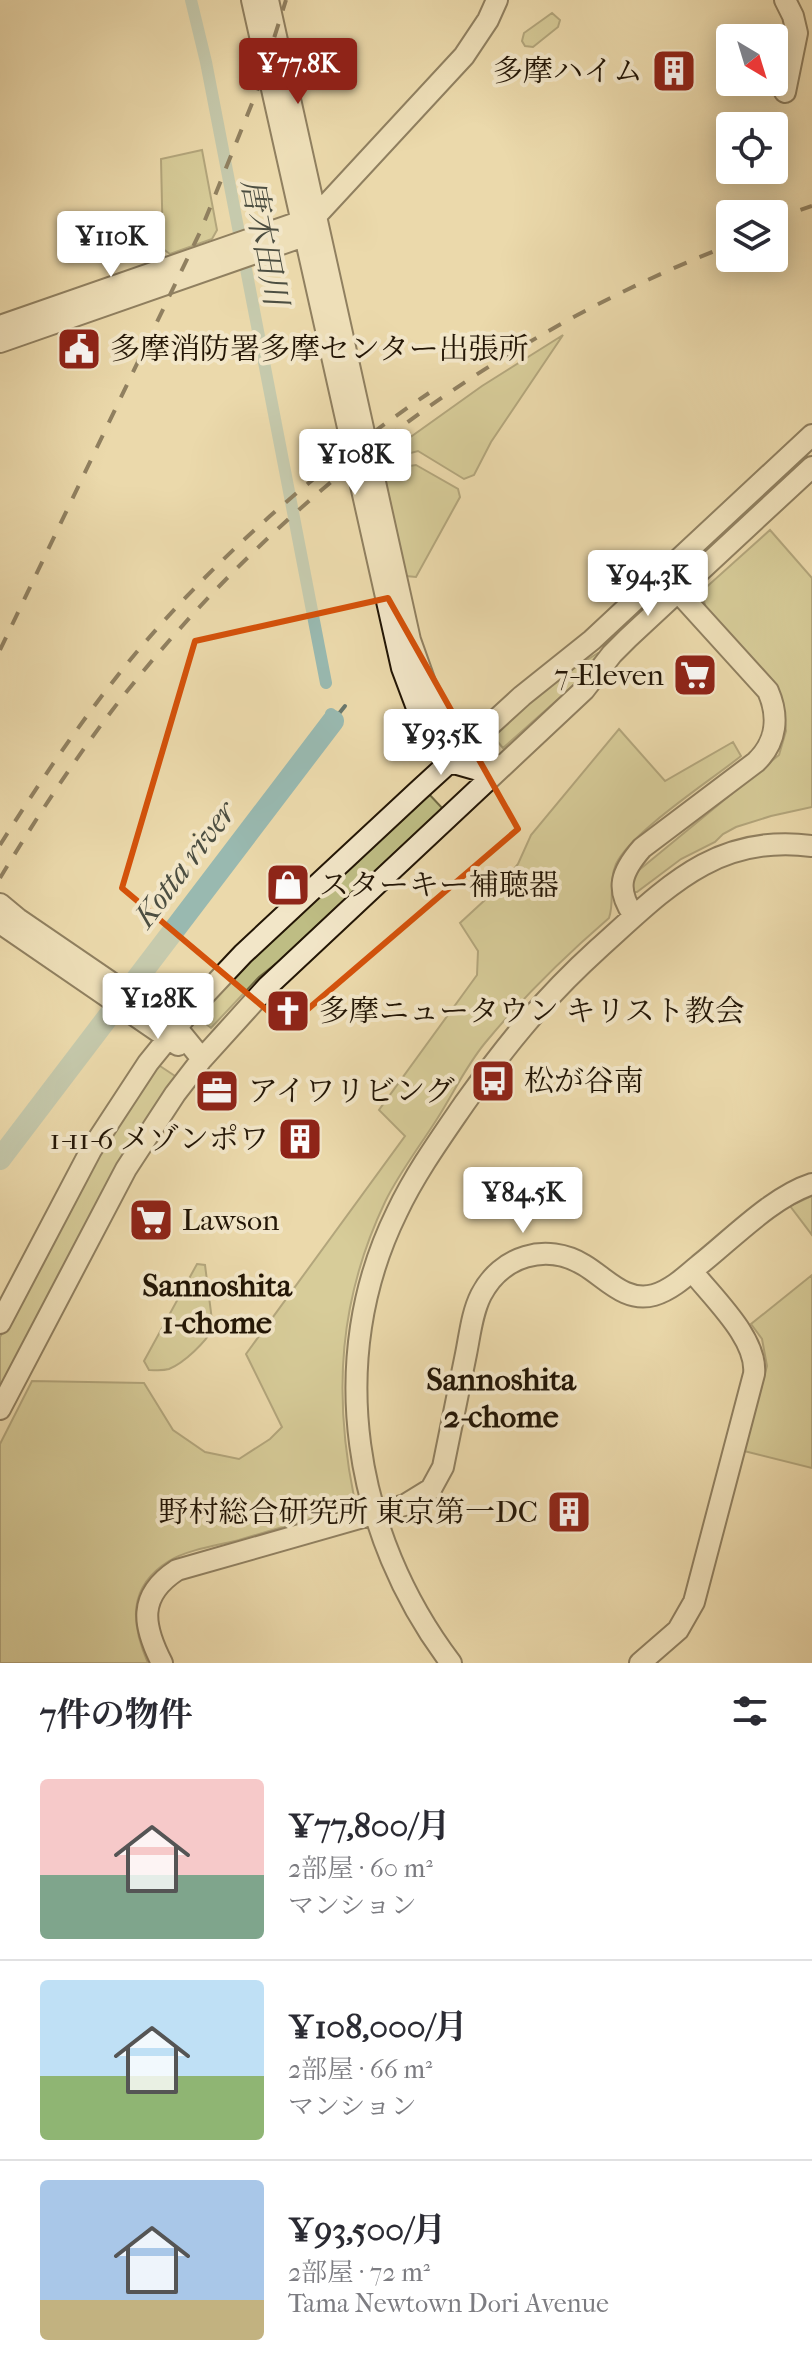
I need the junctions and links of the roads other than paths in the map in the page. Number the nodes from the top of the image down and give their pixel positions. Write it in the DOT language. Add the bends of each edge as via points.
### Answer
graph roads {
  1 [pos="252,0"];
  2 [pos="268,0"];
  3 [pos="497,0"];
  4 [pos="785,0"];
  5 [pos="788,77"];
  6 [pos="306,225"];
  7 [pos="67,310"];
  8 [pos="0,326"];
  9 [pos="0,342"];
  10 [pos="812,435"];
  11 [pos="778,465"];
  12 [pos="812,467"];
  13 [pos="796,482"];
  14 [pos="662,574"];
  15 [pos="678,591"];
  16 [pos="458,760"];
  17 [pos="506,763"];
  18 [pos="458,807"];
  19 [pos="812,846"];
  20 [pos="0,904"];
  21 [pos="634,916"];
  22 [pos="0,923"];
  23 [pos="113,992"];
  24 [pos="172,1032"];
  25 [pos="202,1059"];
  26 [pos="812,1184"];
  27 [pos="692,1271"];
  28 [pos="0,1323"];
  29 [pos="0,1409"];
  30 [pos="373,1514"];
  31 [pos="162,1663"];
  32 [pos="451,1663"];
  33 [pos="640,1663"];
  1 -- 6 [label="street"];
  2 -- 6 [label="street"];
  3 -- 6 [label="street" via="464,56"];
  4 -- 5 [label="street" via="797,33"];
  6 -- 7 [label="street"];
  6 -- 16 [label="street" via="410,640"];
  7 -- 8 [label="street"];
  7 -- 9 [label="street"];
  10 -- 11 [label="street"];
  11 -- 13 [label="street" via="794,468"];
  11 -- 14 [label="street"];
  12 -- 13 [label="street"];
  13 -- 15 [label="street"];
  14 -- 15 [label="street"];
  14 -- 16 [label="street" via="522,696"];
  15 -- 17 [label="street"];
  15 -- 21 [label="street" via="768,691 775,725 763,755 633,858 622,890"];
  16 -- 17 [label="street" via="485,769"];
  16 -- 18 [label="street" via="463,785"];
  16 -- 24 [label="street" via="243,954"];
  17 -- 18 [label="street"];
  18 -- 25 [label="street" via="268,986"];
  19 -- 21 [label="street" via="770,844 724,853 673,883"];
  20 -- 23 [label="street"];
  21 -- 30 [label="street" via="553,991 502,1052 396,1214 369,1291 358,1362 360,1442"];
  22 -- 23 [label="street"];
  23 -- 24 [label="street"];
  24 -- 25 [label="street"];
  24 -- 28 [label="street" via="91,1150"];
  25 -- 29 [label="street" via="122,1177"];
  26 -- 27 [label="street" via="782,1198"];
  27 -- 30 [label="street" via="663,1291 638,1296 615,1289 564,1256 523,1257 501,1268 474,1313 438,1479 421,1498"];
  27 -- 33 [label="street" via="749,1344 754,1374 694,1602 678,1630"];
  30 -- 31 [label="street" via="189,1565 167,1576 150,1599 146,1620"];
  30 -- 32 [label="street" via="413,1606"];
}
